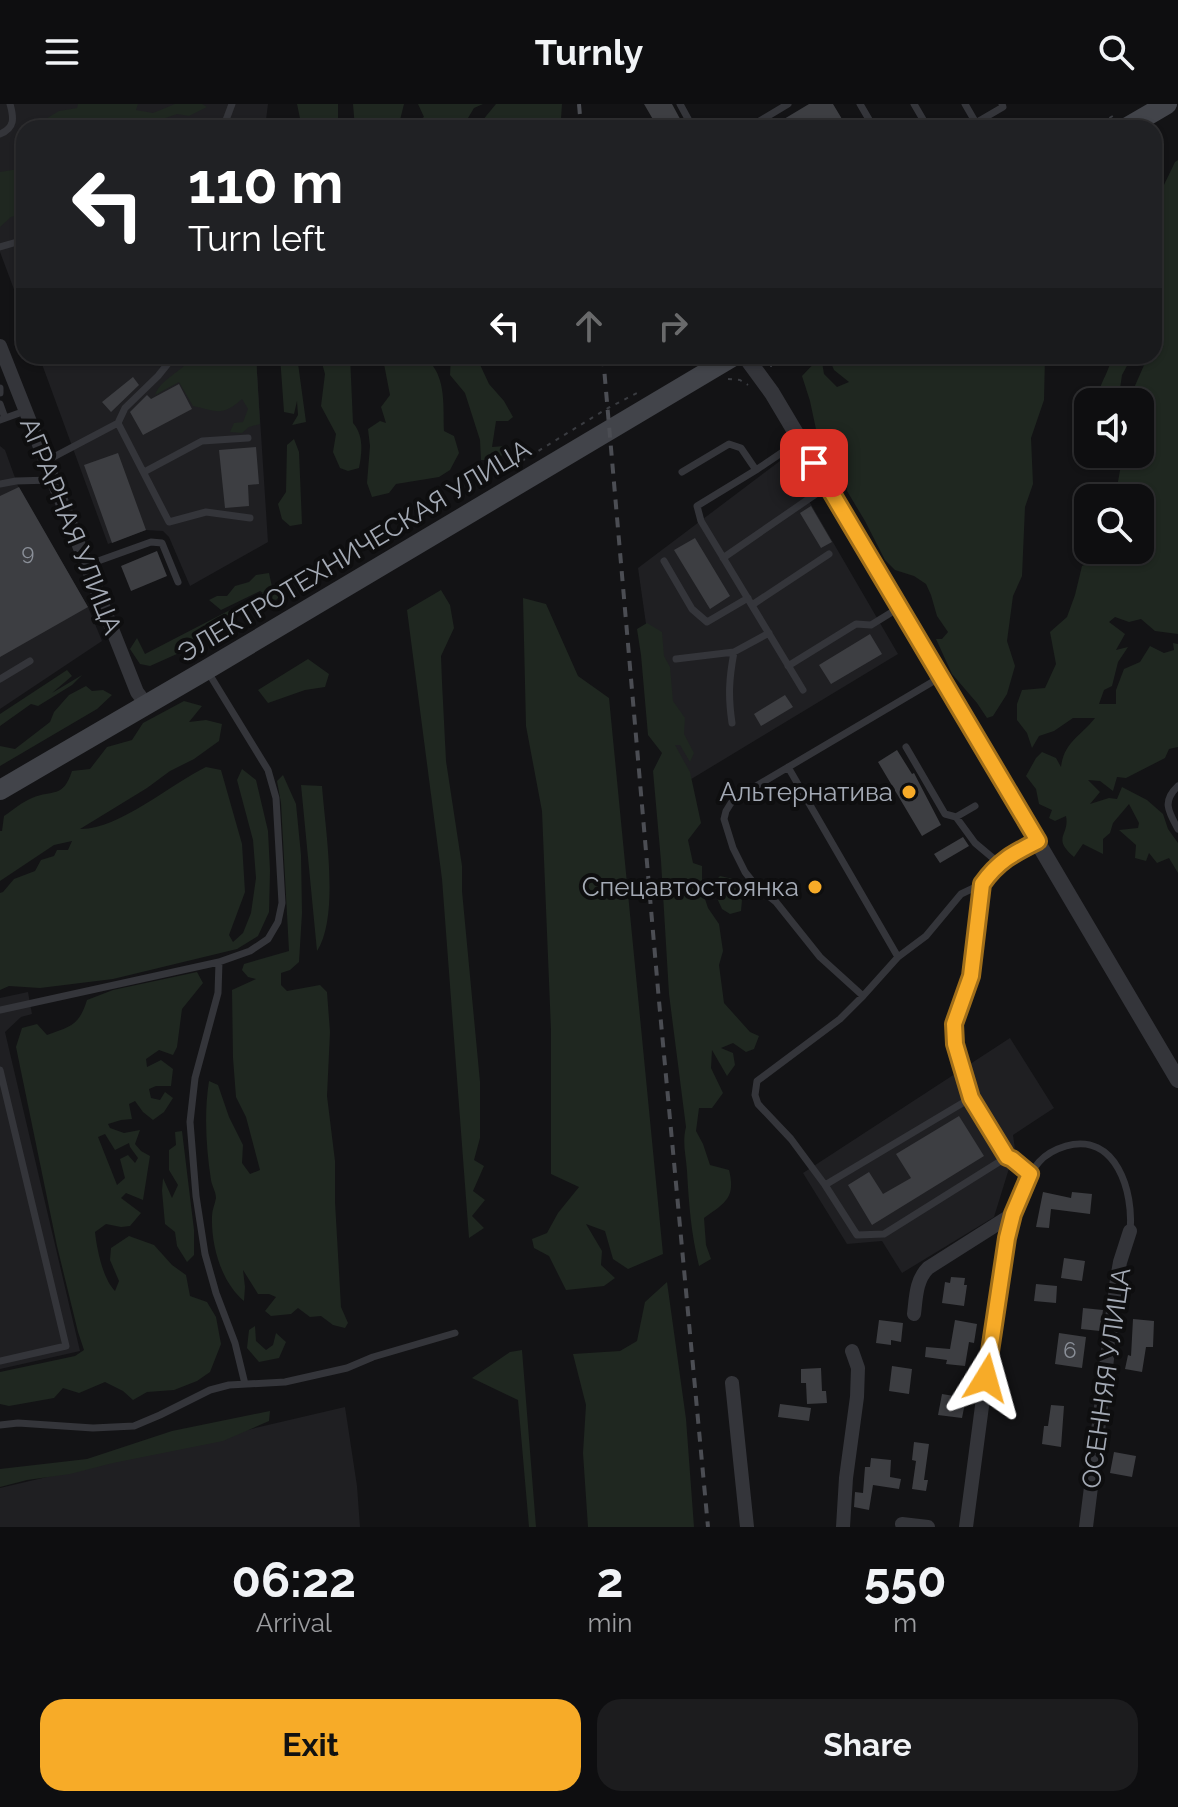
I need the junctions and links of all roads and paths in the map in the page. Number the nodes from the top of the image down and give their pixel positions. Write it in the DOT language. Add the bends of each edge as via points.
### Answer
graph roads {
  1 [pos="10,104"];
  2 [pos="788,104"];
  3 [pos="1002,104"];
  4 [pos="1167,104"];
  5 [pos="761,120"];
  6 [pos="981,120"];
  7 [pos="1123,120"];
  8 [pos="0,134"];
  9 [pos="0,346"];
  10 [pos="168,364"];
  11 [pos="721,364"];
  12 [pos="751,364"];
  13 [pos="721,378"];
  14 [pos="749,386"];
  15 [pos="0,404"];
  16 [pos="25,411"];
  17 [pos="3,419"];
  18 [pos="118,423"];
  19 [pos="248,438"];
  20 [pos="800,440"];
  21 [pos="45,462"];
  22 [pos="756,470"];
  23 [pos="144,472"];
  24 [pos="682,472"];
  25 [pos="51,480"];
  26 [pos="0,484"];
  27 [pos="827,485"];
  28 [pos="250,518"];
  29 [pos="829,554"];
  30 [pos="723,558"];
  31 [pos="664,561"];
  32 [pos="85,566"];
  33 [pos="178,582"];
  34 [pos="750,601"];
  35 [pos="900,607"];
  36 [pos="769,633"];
  37 [pos="734,652"];
  38 [pos="676,659"];
  39 [pos="30,661"];
  40 [pos="788,666"];
  41 [pos="206,670"];
  42 [pos="941,677"];
  43 [pos="0,679"];
  44 [pos="803,690"];
  45 [pos="146,704"];
  46 [pos="732,723"];
  47 [pos="906,747"];
  48 [pos="788,767"];
  49 [pos="1178,786"];
  50 [pos="0,790"];
  51 [pos="975,806"];
  52 [pos="956,817"];
  53 [pos="1178,829"];
  54 [pos="1038,841"];
  55 [pos="1000,864"];
  56 [pos="982,884"];
  57 [pos="898,957"];
  58 [pos="219,962"];
  59 [pos="863,996"];
  60 [pos="0,1010"];
  61 [pos="0,1070"];
  62 [pos="1178,1080"];
  63 [pos="971,1098"];
  64 [pos="1007,1157"];
  65 [pos="1030,1174"];
  66 [pos="825,1185"];
  67 [pos="1020,1195"];
  68 [pos="1013,1214"];
  69 [pos="1130,1231"];
  70 [pos="914,1314"];
  71 [pos="455,1333"];
  72 [pos="852,1351"];
  73 [pos="0,1361"];
  74 [pos="732,1383"];
  75 [pos="245,1384"];
  76 [pos="0,1425"];
  77 [pos="902,1524"];
  78 [pos="747,1527"];
  79 [pos="843,1527"];
  80 [pos="928,1527"];
  81 [pos="966,1527"];
  82 [pos="1086,1527"];
  1 -- 8 [label="lane" via="13,124"];
  2 -- 5 [label="lane"];
  3 -- 6 [label="lane"];
  4 -- 7 [label="main road"];
  9 -- 16 [label="street, АГРАРНАЯ УЛИЦА"];
  10 -- 18 [label="lane" via="125,408"];
  11 -- 41 [label="main road, ЭЛЕКТРОТЕХНИЧЕСКАЯ УЛИЦА"];
  12 -- 20 [label="street"];
  13 -- 14 [label="path"];
  15 -- 17 [label="lane"];
  16 -- 17 [label="lane"];
  16 -- 21 [label="street, АГРАРНАЯ УЛИЦА"];
  18 -- 21 [label="lane"];
  18 -- 23 [label="lane"];
  19 -- 23 [label="lane" via="202,441"];
  20 -- 22 [label="lane"];
  20 -- 27 [label="street"];
  21 -- 25 [label="street, АГРАРНАЯ УЛИЦА"];
  22 -- 24 [label="lane" via="741,448 729,444"];
  22 -- 30 [label="lane" via="697,506"];
  23 -- 28 [label="lane" via="169,522 206,512"];
  25 -- 26 [label="lane"];
  25 -- 32 [label="street, АГРАРНАЯ УЛИЦА"];
  27 -- 30 [label="lane"];
  27 -- 35 [label="street"];
  29 -- 34 [label="lane"];
  30 -- 34 [label="lane"];
  31 -- 34 [label="lane" via="692,609 707,622"];
  32 -- 33 [label="lane" via="151,542 162,543"];
  32 -- 45 [label="street, АГРАРНАЯ УЛИЦА"];
  34 -- 36 [label="lane"];
  35 -- 40 [label="lane" via="871,625 856,624"];
  35 -- 42 [label="street"];
  36 -- 37 [label="lane"];
  36 -- 40 [label="lane"];
  37 -- 38 [label="lane"];
  37 -- 46 [label="lane" via="728,683"];
  39 -- 43 [label="lane"];
  40 -- 44 [label="lane"];
  41 -- 45 [label="main road, ЭЛЕКТРОТЕХНИЧЕСКАЯ УЛИЦА"];
  41 -- 58 [label="lane" via="268,770 276,798 282,903 268,939"];
  42 -- 48 [label="lane"];
  42 -- 54 [label="street"];
  45 -- 50 [label="main road, ЭЛЕКТРОТЕХНИЧЕСКАЯ УЛИЦА"];
  47 -- 52 [label="lane" via="945,814"];
  48 -- 57 [label="lane"];
  48 -- 59 [label="lane" via="731,803 724,819 727,833 750,878 820,957"];
  49 -- 53 [label="lane" via="1168,802"];
  51 -- 52 [label="lane"];
  52 -- 55 [label="lane"];
  54 -- 55 [label="lane"];
  54 -- 62 [label="street"];
  55 -- 56 [label="lane"];
  56 -- 57 [label="lane" via="961,894 926,936"];
  56 -- 63 [label="lane" via="971,976 954,1024"];
  57 -- 59 [label="lane"];
  58 -- 60 [label="lane"];
  58 -- 75 [label="lane" via="218,993 195,1078 190,1122 205,1254"];
  59 -- 66 [label="lane" via="757,1081 755,1088 758,1104"];
  61 -- 73 [label="lane" via="66,1346"];
  63 -- 64 [label="lane"];
  63 -- 66 [label="lane"];
  64 -- 65 [label="lane"];
  64 -- 66 [label="lane" via="884,1234 857,1235"];
  65 -- 67 [label="lane"];
  65 -- 69 [label="lane" via="1057,1149 1091,1144 1121,1172"];
  67 -- 68 [label="street"];
  68 -- 70 [label="street" via="921,1275"];
  68 -- 81 [label="street"];
  69 -- 82 [label="street, ОСЕННЯЯ УЛИЦА" via="1117,1279"];
  71 -- 75 [label="lane" via="347,1368 285,1382"];
  72 -- 79 [label="street" via="858,1368 857,1397"];
  74 -- 78 [label="street"];
  75 -- 76 [label="lane" via="210,1390 134,1426"];
  77 -- 80 [label="street"];
}
